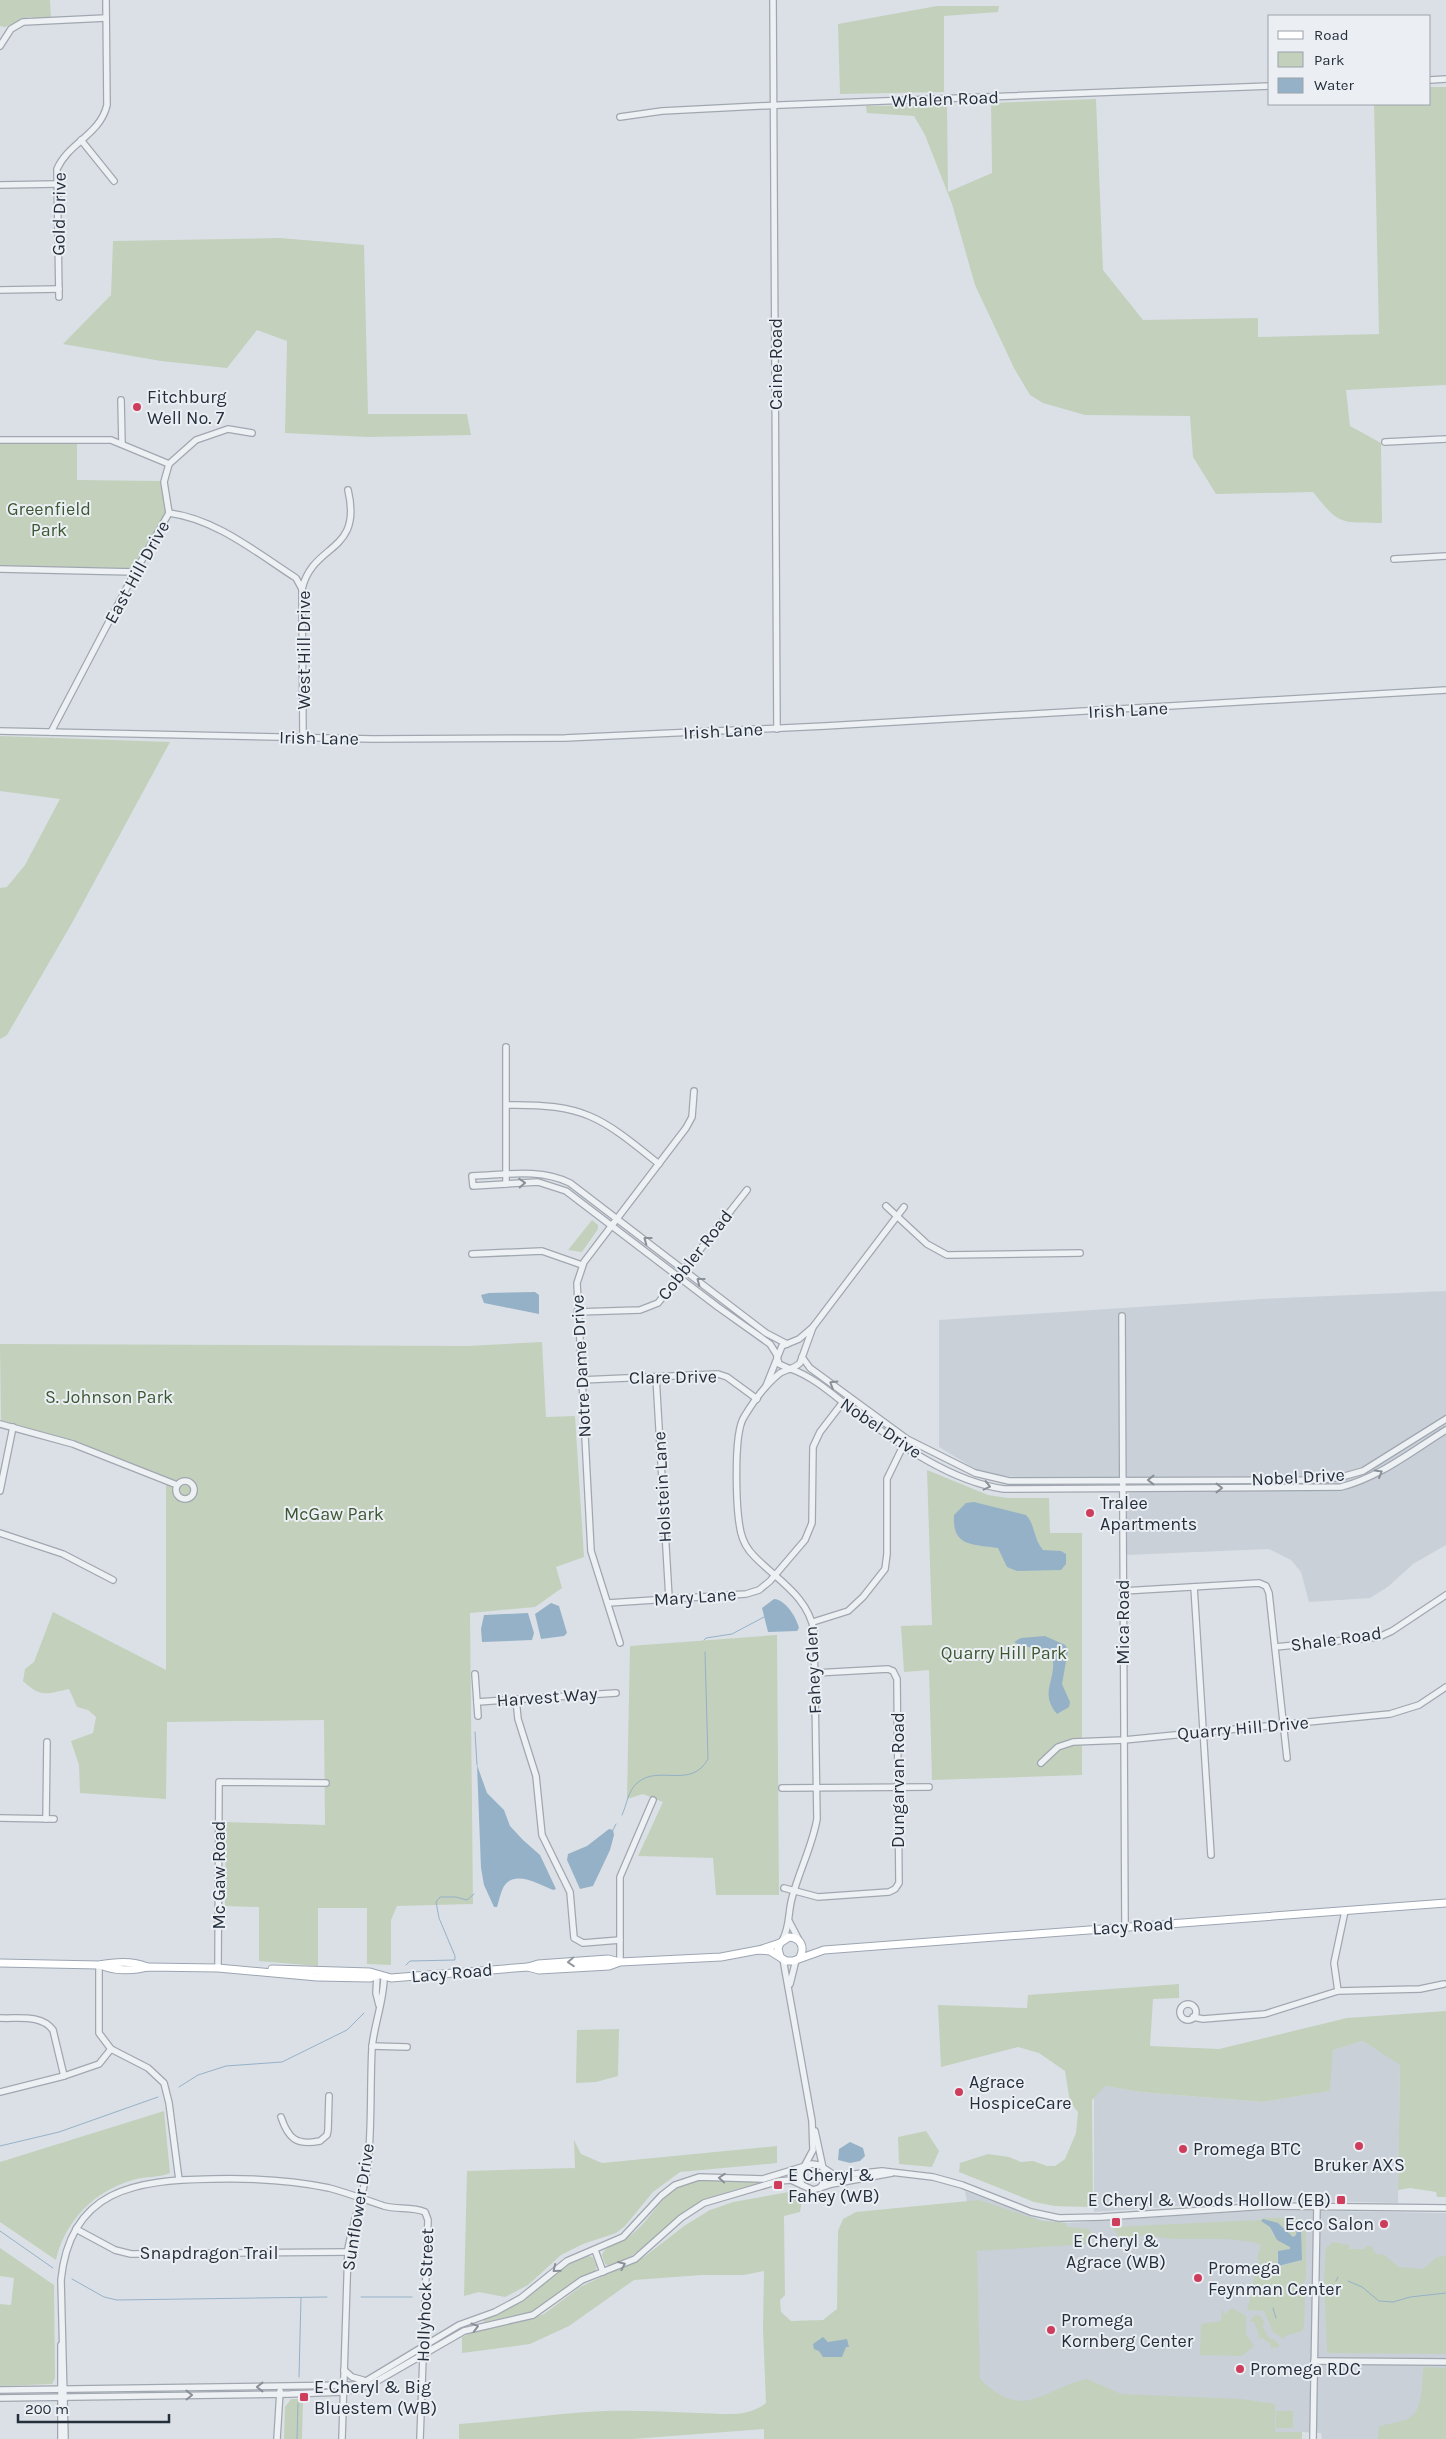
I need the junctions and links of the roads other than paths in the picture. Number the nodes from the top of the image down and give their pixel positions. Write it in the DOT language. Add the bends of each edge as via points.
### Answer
graph roads {
  1 [pos="106,0"];
  2 [pos="773,0"];
  3 [pos="106,18"];
  4 [pos="0,46"];
  5 [pos="1446,79"];
  6 [pos="1431,80"];
  7 [pos="1268,86"];
  8 [pos="774,107"];
  9 [pos="620,117"];
  10 [pos="81,140"];
  11 [pos="114,181"];
  12 [pos="56,184"];
  13 [pos="0,185"];
  14 [pos="59,289"];
  15 [pos="0,290"];
  16 [pos="59,297"];
  17 [pos="121,400"];
  18 [pos="252,433"];
  19 [pos="1446,439"];
  20 [pos="0,440"];
  21 [pos="1385,442"];
  22 [pos="122,444"];
  23 [pos="169,464"];
  24 [pos="348,490"];
  25 [pos="169,512"];
  26 [pos="1446,556"];
  27 [pos="1394,559"];
  28 [pos="0,569"];
  29 [pos="135,572"];
  30 [pos="302,589"];
  31 [pos="1446,690"];
  32 [pos="777,729"];
  33 [pos="0,731"];
  34 [pos="52,732"];
  35 [pos="303,738"];
  36 [pos="506,1047"];
  37 [pos="694,1091"];
  38 [pos="506,1104"];
  39 [pos="659,1164"];
  40 [pos="506,1174"];
  41 [pos="570,1183"];
  42 [pos="506,1184"];
  43 [pos="747,1190"];
  44 [pos="566,1191"];
  45 [pos="886,1206"];
  46 [pos="904,1207"];
  47 [pos="897,1216"];
  48 [pos="618,1218"];
  49 [pos="612,1226"];
  50 [pos="1080,1253"];
  51 [pos="472,1254"];
  52 [pos="582,1265"];
  53 [pos="685,1270"];
  54 [pos="679,1278"];
  55 [pos="724,1300"];
  56 [pos="718,1307"];
  57 [pos="577,1312"];
  58 [pos="1122,1316"];
  59 [pos="813,1327"];
  60 [pos="788,1343"];
  61 [pos="777,1356"];
  62 [pos="802,1356"];
  63 [pos="790,1369"];
  64 [pos="656,1377"];
  65 [pos="581,1380"];
  66 [pos="764,1390"];
  67 [pos="757,1399"];
  68 [pos="843,1402"];
  69 [pos="1446,1419"];
  70 [pos="0,1424"];
  71 [pos="13,1427"];
  72 [pos="1446,1430"];
  73 [pos="907,1439"];
  74 [pos="902,1446"];
  75 [pos="1004,1480"];
  76 [pos="1122,1480"];
  77 [pos="1195,1480"];
  78 [pos="177,1485"];
  79 [pos="1195,1488"];
  80 [pos="1004,1489"];
  81 [pos="1122,1489"];
  82 [pos="0,1492"];
  83 [pos="0,1533"];
  84 [pos="775,1575"];
  85 [pos="113,1580"];
  86 [pos="1194,1587"];
  87 [pos="1123,1591"];
  88 [pos="1446,1595"];
  89 [pos="669,1598"];
  90 [pos="608,1603"];
  91 [pos="813,1622"];
  92 [pos="620,1643"];
  93 [pos="1275,1647"];
  94 [pos="815,1673"];
  95 [pos="475,1674"];
  96 [pos="1446,1688"];
  97 [pos="616,1693"];
  98 [pos="516,1699"];
  99 [pos="477,1702"];
  100 [pos="478,1716"];
  101 [pos="1283,1724"];
  102 [pos="1204,1732"];
  103 [pos="1124,1740"];
  104 [pos="47,1742"];
  105 [pos="1287,1758"];
  106 [pos="1041,1763"];
  107 [pos="326,1783"];
  108 [pos="929,1786"];
  109 [pos="897,1787"];
  110 [pos="782,1788"];
  111 [pos="817,1788"];
  112 [pos="653,1800"];
  113 [pos="0,1818"];
  114 [pos="46,1819"];
  115 [pos="54,1819"];
  116 [pos="1212,1855"];
  117 [pos="784,1888"];
  118 [pos="794,1890"];
  119 [pos="1446,1903"];
  120 [pos="1345,1911"];
  121 [pos="789,1921"];
  122 [pos="1125,1927"];
  123 [pos="620,1940"];
  124 [pos="781,1941"];
  125 [pos="800,1942"];
  126 [pos="758,1950"];
  127 [pos="821,1950"];
  128 [pos="782,1957"];
  129 [pos="798,1958"];
  130 [pos="620,1962"];
  131 [pos="0,1963"];
  132 [pos="100,1965"];
  133 [pos="218,1968"];
  134 [pos="380,1976"];
  135 [pos="1444,1984"];
  136 [pos="790,1986"];
  137 [pos="1338,1991"];
  138 [pos="1193,2017"];
  139 [pos="0,2018"];
  140 [pos="372,2046"];
  141 [pos="111,2048"];
  142 [pos="407,2048"];
  143 [pos="64,2076"];
  144 [pos="0,2092"];
  145 [pos="329,2096"];
  146 [pos="281,2117"];
  147 [pos="812,2121"];
  148 [pos="803,2167"];
  149 [pos="823,2169"];
  150 [pos="893,2173"];
  151 [pos="179,2180"];
  152 [pos="804,2188"];
  153 [pos="818,2189"];
  154 [pos="361,2199"];
  155 [pos="1317,2206"];
  156 [pos="1446,2208"];
  157 [pos="76,2229"];
  158 [pos="595,2250"];
  159 [pos="348,2252"];
  160 [pos="603,2272"];
  161 [pos="423,2346"];
  162 [pos="422,2354"];
  163 [pos="1314,2361"];
  164 [pos="1446,2362"];
  165 [pos="344,2370"];
  166 [pos="366,2381"];
  167 [pos="280,2387"];
  168 [pos="343,2389"];
  169 [pos="0,2390"];
  170 [pos="62,2393"];
  171 [pos="280,2394"];
  172 [pos="0,2398"];
  173 [pos="61,2439"];
  174 [pos="65,2439"];
  175 [pos="277,2439"];
  176 [pos="342,2439"];
  177 [pos="420,2439"];
  178 [pos="1313,2439"];
  1 -- 3 [label="street, Gold Drive"];
  2 -- 8 [label="street, Caine Road"];
  3 -- 4 [label="street" via="23,22 11,29"];
  3 -- 10 [label="street, Gold Drive" via="107,105 103,120"];
  5 -- 6 [label="street"];
  7 -- 8 [label="street, Whalen Road"];
  8 -- 9 [label="street, Whalen Road" via="662,111"];
  8 -- 32 [label="street, Caine Road"];
  10 -- 11 [label="street"];
  10 -- 12 [label="street, Gold Drive" via="61,160"];
  12 -- 13 [label="street"];
  12 -- 14 [label="street, Gold Drive"];
  14 -- 15 [label="street"];
  14 -- 16 [label="street, Gold Drive"];
  17 -- 22 [label="street"];
  18 -- 23 [label="street" via="228,429 196,440"];
  19 -- 21 [label="street"];
  20 -- 22 [label="street" via="97,439"];
  22 -- 23 [label="street"];
  23 -- 25 [label="street, East Hill Drive" via="164,482"];
  24 -- 30 [label="street, West Hill Drive" via="352,514 349,530 312,569"];
  25 -- 29 [label="street, East Hill Drive"];
  25 -- 30 [label="street" via="218,529 296,578"];
  26 -- 27 [label="street"];
  28 -- 29 [label="street"];
  29 -- 34 [label="street, East Hill Drive"];
  30 -- 35 [label="street, West Hill Drive"];
  31 -- 32 [label="street, Irish Lane"];
  32 -- 35 [label="street, Irish Lane" via="508,739"];
  33 -- 34 [label="street, Irish Lane"];
  34 -- 35 [label="street, Irish Lane"];
  36 -- 38 [label="street"];
  37 -- 39 [label="street, Notre Dame Drive" via="690,1123"];
  38 -- 39 [label="street" via="542,1104 587,1113 619,1131"];
  38 -- 40 [label="street"];
  39 -- 48 [label="street, Notre Dame Drive"];
  40 -- 41 [label="street, Nobel Drive" via="551,1175"];
  40 -- 42 [label="street"];
  40 -- 42 [label="street, Nobel Drive" via="472,1176 473,1186"];
  41 -- 44 [label="street"];
  41 -- 48 [label="street, Nobel Drive"];
  42 -- 44 [label="street, Nobel Drive, one-way" via="538,1182"];
  43 -- 53 [label="street, Cobbler Road"];
  44 -- 49 [label="street, Nobel Drive"];
  45 -- 47 [label="street"];
  46 -- 47 [label="street"];
  47 -- 50 [label="street" via="927,1244 946,1255"];
  47 -- 59 [label="street"];
  48 -- 49 [label="street, Notre Dame Drive"];
  53 -- 48 [label="street, Nobel Drive, one-way"];
  49 -- 52 [label="street, Notre Dame Drive"];
  49 -- 54 [label="street, Nobel Drive"];
  51 -- 52 [label="street" via="542,1251"];
  52 -- 57 [label="street, Notre Dame Drive" via="577,1283"];
  53 -- 54 [label="street, Cobbler Road"];
  55 -- 53 [label="street, Nobel Drive, one-way"];
  54 -- 56 [label="street, Nobel Drive"];
  54 -- 57 [label="street, Cobbler Road" via="661,1301 646,1309"];
  55 -- 56 [label="street"];
  55 -- 60 [label="street, Nobel Drive" via="766,1333"];
  56 -- 61 [label="street, Nobel Drive" via="770,1344"];
  57 -- 65 [label="street, Notre Dame Drive"];
  58 -- 76 [label="street, Mica Road"];
  59 -- 60 [label="street, Fahey Glen" via="799,1339"];
  59 -- 62 [label="street, Fahey Glen"];
  60 -- 61 [label="street, Fahey Glen" via="782,1346"];
  60 -- 62 [label="street, Nobel Drive" via="799,1348"];
  61 -- 63 [label="street, Nobel Drive" via="779,1364"];
  61 -- 66 [label="street, Fahey Glen"];
  62 -- 63 [label="street, Fahey Glen" via="800,1364"];
  73 -- 62 [label="street, Nobel Drive, one-way" via="810,1368"];
  63 -- 66 [label="street, Fahey Glen" via="780,1373"];
  63 -- 68 [label="street, Nobel Drive" via="813,1379"];
  64 -- 65 [label="street, Clare Drive"];
  64 -- 67 [label="street, Clare Drive" via="722,1375"];
  64 -- 89 [label="street, Holstein Lane"];
  65 -- 90 [label="street, Notre Dame Drive" via="592,1551"];
  66 -- 67 [label="street, Fahey Glen"];
  67 -- 84 [label="street, Fahey Glen" via="740,1422 736,1447 741,1534 750,1552"];
  68 -- 74 [label="street, Nobel Drive"];
  68 -- 84 [label="street, Mary Lane" via="813,1447 810,1528 805,1540"];
  69 -- 77 [label="street, Nobel Drive" via="1375,1464 1345,1476 1322,1480"];
  70 -- 71 [label="street"];
  71 -- 78 [label="street" via="82,1447"];
  71 -- 82 [label="street"];
  79 -- 72 [label="street, Nobel Drive, one-way" via="1341,1487 1381,1472"];
  73 -- 74 [label="street"];
  73 -- 75 [label="street, Nobel Drive" via="975,1473"];
  74 -- 80 [label="street, Nobel Drive, one-way" via="961,1477"];
  74 -- 91 [label="street" via="887,1479 884,1569 848,1611"];
  75 -- 76 [label="street, Nobel Drive"];
  75 -- 80 [label="street"];
  77 -- 76 [label="street, Nobel Drive, one-way"];
  76 -- 81 [label="street, Mica Road"];
  77 -- 79 [label="street"];
  79 -- 81 [label="street, Nobel Drive"];
  80 -- 81 [label="street, Nobel Drive"];
  81 -- 87 [label="street, Mica Road"];
  83 -- 85 [label="street" via="55,1551"];
  84 -- 89 [label="street, Mary Lane" via="763,1587 746,1594"];
  84 -- 91 [label="street, Fahey Glen" via="796,1594"];
  86 -- 87 [label="street"];
  86 -- 93 [label="street" via="1259,1583 1266,1586"];
  86 -- 102 [label="street"];
  87 -- 103 [label="street, Mica Road"];
  88 -- 93 [label="street, Shale Road" via="1392,1631 1379,1636"];
  89 -- 90 [label="street, Mary Lane"];
  90 -- 92 [label="street, Notre Dame Drive"];
  91 -- 94 [label="street, Fahey Glen"];
  93 -- 101 [label="street"];
  94 -- 109 [label="street, Dungarvan Road" via="893,1671 897,1679"];
  94 -- 111 [label="street, Fahey Glen"];
  95 -- 99 [label="street, Harvest Way"];
  96 -- 101 [label="street, Quarry Hill Drive" via="1406,1711"];
  97 -- 98 [label="street, Harvest Way"];
  98 -- 99 [label="street, Harvest Way"];
  98 -- 123 [label="street" via="518,1719 536,1776 542,1835 570,1892 574,1938 583,1944"];
  99 -- 100 [label="street, Harvest Way"];
  101 -- 102 [label="street, Quarry Hill Drive"];
  101 -- 105 [label="street"];
  102 -- 103 [label="street, Quarry Hill Drive"];
  102 -- 116 [label="street"];
  103 -- 106 [label="street, Quarry Hill Drive" via="1073,1742 1058,1746"];
  103 -- 122 [label="street, Mica Road"];
  104 -- 114 [label="street"];
  107 -- 133 [label="street, Mc Gaw Road" via="218,1782"];
  108 -- 109 [label="street"];
  109 -- 111 [label="street"];
  109 -- 118 [label="street, Dungarvan Road" via="899,1883 895,1889 818,1897"];
  110 -- 111 [label="street"];
  111 -- 118 [label="street, Fahey Glen" via="814,1833"];
  112 -- 123 [label="street" via="620,1877"];
  113 -- 114 [label="street"];
  114 -- 115 [label="street"];
  117 -- 118 [label="street"];
  118 -- 121 [label="street, Fahey Glen"];
  119 -- 120 [label="main road, Lacy Road"];
  120 -- 122 [label="main road, Lacy Road"];
  120 -- 137 [label="street" via="1334,1963"];
  121 -- 124 [label="street, Fahey Glen"];
  121 -- 125 [label="street"];
  122 -- 127 [label="main road, Lacy Road"];
  123 -- 130 [label="street"];
  124 -- 125 [label="main road" via="793,1937"];
  124 -- 126 [label="main road, Lacy Road"];
  124 -- 128 [label="main road" via="778,1949"];
  125 -- 127 [label="main road, Lacy Road"];
  125 -- 129 [label="main road" via="803,1950"];
  126 -- 128 [label="main road, Lacy Road"];
  126 -- 130 [label="main road, Lacy Road" via="721,1957"];
  127 -- 129 [label="main road, Lacy Road"];
  128 -- 129 [label="main road" via="789,1961"];
  128 -- 136 [label="street"];
  129 -- 136 [label="street"];
  130 -- 134 [label="main road, Lacy Road" via="608,1959 406,1977"];
  131 -- 132 [label="main road, Lacy Road"];
  132 -- 133 [label="main road, Lacy Road" via="139,1970 147,1967"];
  132 -- 141 [label="street" via="98,2027 101,2038"];
  133 -- 134 [label="main road, Lacy Road" via="370,1972"];
  134 -- 140 [label="street, Sunflower Drive"];
  135 -- 137 [label="street" via="1420,1989"];
  136 -- 147 [label="street"];
  137 -- 138 [label="street" via="1265,2014"];
  139 -- 143 [label="street" via="42,2019 48,2024 53,2030"];
  140 -- 142 [label="street"];
  140 -- 154 [label="street, Sunflower Drive" via="368,2161"];
  141 -- 143 [label="street" via="99,2064"];
  141 -- 151 [label="street" via="148,2068 164,2084 170,2102"];
  143 -- 144 [label="street"];
  145 -- 146 [label="street" via="328,2130 320,2142 294,2140 287,2133"];
  147 -- 148 [label="street" via="813,2150"];
  147 -- 149 [label="street"];
  148 -- 149 [label="street" via="815,2164"];
  148 -- 152 [label="street" via="799,2178"];
  148 -- 158 [label="street, one-way" via="756,2179 706,2177 684,2181 667,2190 623,2237"];
  149 -- 150 [label="street" via="836,2176 882,2171"];
  149 -- 153 [label="street" via="826,2179"];
  150 -- 153 [label="street"];
  150 -- 155 [label="street" via="943,2179 1031,2212 1059,2218 1254,2206"];
  151 -- 154 [label="street" via="279,2181 332,2189"];
  151 -- 157 [label="street" via="138,2185 115,2193 87,2214"];
  152 -- 153 [label="street"];
  160 -- 152 [label="street, one-way" via="634,2259 681,2218 713,2200 787,2180"];
  154 -- 159 [label="street, Sunflower Drive"];
  154 -- 161 [label="street, Hollyhock Street" via="425,2212 428,2220"];
  155 -- 156 [label="street"];
  155 -- 163 [label="street"];
  157 -- 159 [label="street, Snapdragon Trail" via="115,2250 131,2254"];
  157 -- 170 [label="street" via="63,2258 61,2280"];
  158 -- 160 [label="street"];
  158 -- 161 [label="street, one-way" via="567,2261 508,2305 458,2325"];
  159 -- 165 [label="street, Sunflower Drive"];
  162 -- 160 [label="street, one-way" via="464,2330 533,2315 573,2286"];
  161 -- 162 [label="street, Hollyhock Street"];
  161 -- 166 [label="street"];
  162 -- 168 [label="street" via="372,2384"];
  162 -- 177 [label="street, Hollyhock Street"];
  163 -- 164 [label="street"];
  163 -- 178 [label="street"];
  165 -- 166 [label="street" via="352,2377"];
  165 -- 168 [label="street, Sunflower Drive"];
  166 -- 168 [label="street"];
  167 -- 168 [label="street"];
  167 -- 170 [label="street, one-way"];
  167 -- 171 [label="street"];
  168 -- 171 [label="street"];
  168 -- 176 [label="street, Sunflower Drive"];
  169 -- 170 [label="street"];
  170 -- 171 [label="street, one-way"];
  170 -- 172 [label="street"];
  170 -- 173 [label="street"];
  170 -- 174 [label="street"];
  171 -- 175 [label="street"];
}
